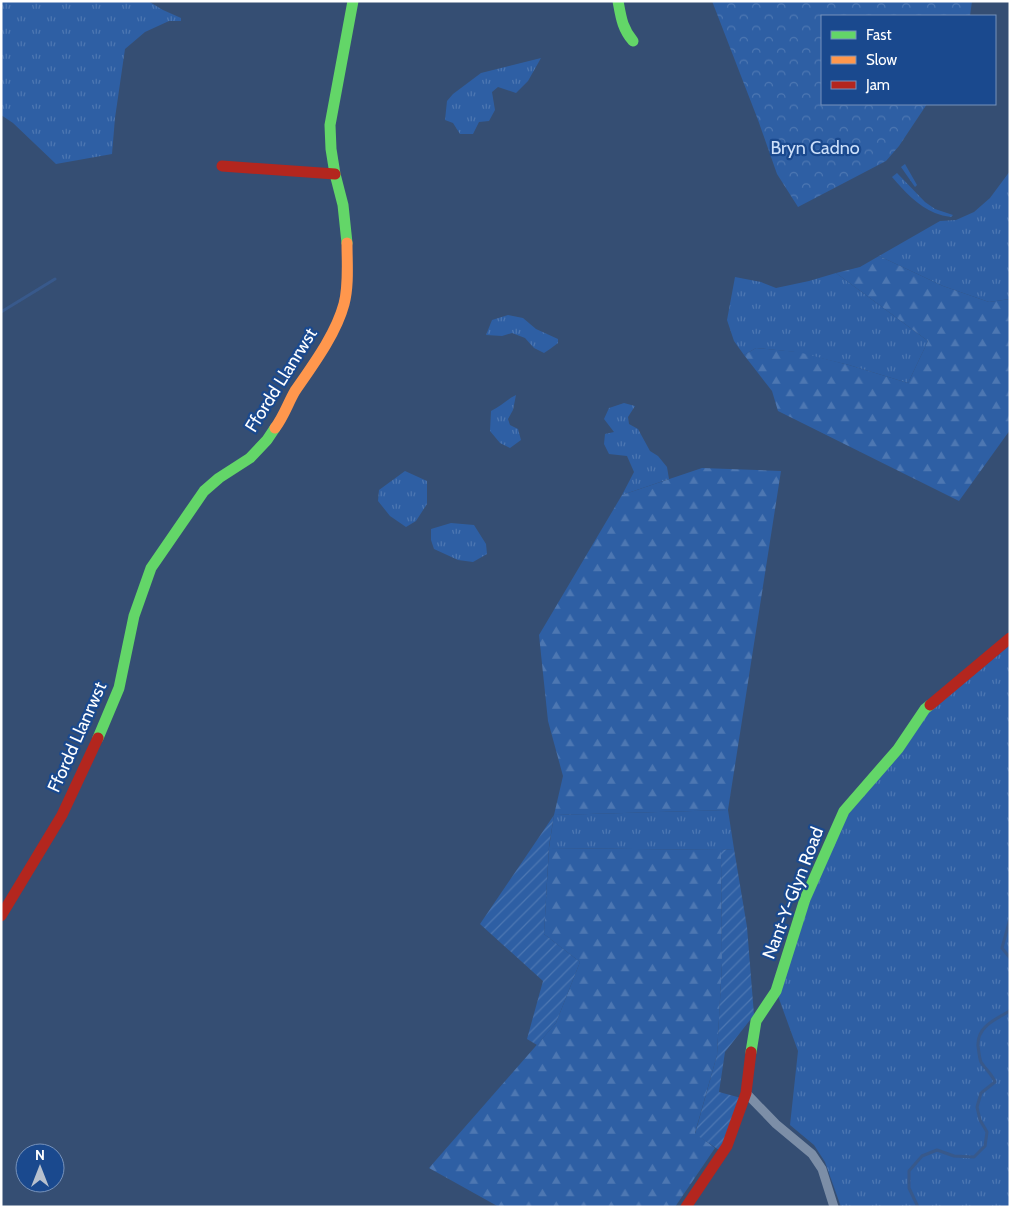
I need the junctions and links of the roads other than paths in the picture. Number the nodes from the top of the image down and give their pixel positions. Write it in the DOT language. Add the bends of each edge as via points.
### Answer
graph roads {
  1 [pos="353,1"];
  2 [pos="618,1"];
  3 [pos="633,41"];
  4 [pos="222,166"];
  5 [pos="335,174"];
  6 [pos="1010,638"];
  7 [pos="1,916"];
  8 [pos="746,1093"];
  9 [pos="686,1207"];
  10 [pos="834,1207"];
  1 -- 5 [label="main road, Ffordd Llanrwst" via="330,125"];
  2 -- 3 [label="main road" via="623,26"];
  4 -- 5 [label="main road"];
  5 -- 7 [label="main road, Ffordd Llanrwst" via="346,228 347,285 344,304 334,329 267,440 250,458 204,491 151,568 134,616 119,688 102,729 62,815"];
  6 -- 8 [label="main road, Nant-Y-Glyn Road" via="925,709 898,749 844,811 806,899 776,991 756,1021"];
  8 -- 9 [label="main road, Nant-Y-Glyn Road" via="727,1146"];
  8 -- 10 [label="street" via="812,1154 822,1169"];
}
